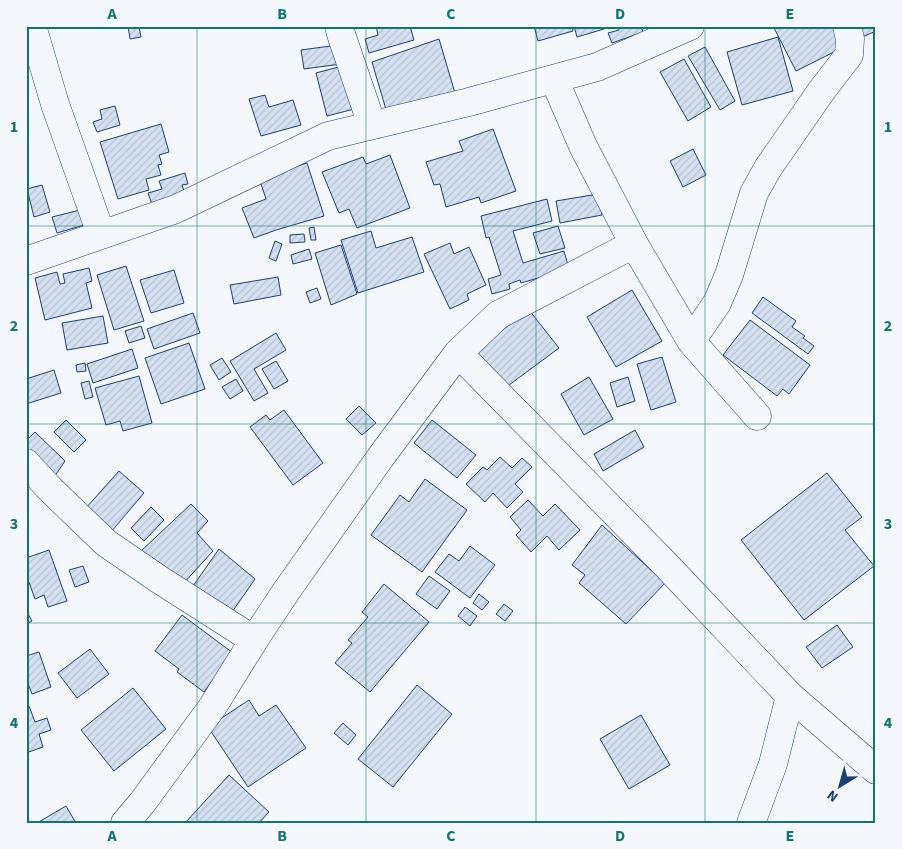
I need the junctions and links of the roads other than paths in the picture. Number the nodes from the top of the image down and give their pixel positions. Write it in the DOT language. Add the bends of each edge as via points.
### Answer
graph roads {
  1 [pos="32,26"];
  2 [pos="339,26"];
  3 [pos="690,26"];
  4 [pos="847,26"];
  5 [pos="554,79"];
  6 [pos="372,125"];
  7 [pos="101,234"];
  8 [pos="634,244"];
  9 [pos="26,261"];
  10 [pos="691,341"];
  11 [pos="458,354"];
  12 [pos="757,416"];
  13 [pos="26,463"];
  14 [pos="254,640"];
  15 [pos="790,696"];
  16 [pos="876,770"];
  17 [pos="125,823"];
  18 [pos="751,823"];
  1 -- 7 [label="street" via="55,104"];
  2 -- 6 [label="street"];
  3 -- 5 [label="street" via="597,66"];
  4 -- 10 [label="street" via="849,55 768,168 754,193 729,275 717,303"];
  5 -- 6 [label="street"];
  5 -- 8 [label="street" via="583,146"];
  6 -- 7 [label="street" via="328,136 176,209"];
  7 -- 9 [label="street"];
  8 -- 10 [label="street"];
  8 -- 11 [label="street" via="498,315"];
  10 -- 12 [label="street"];
  11 -- 14 [label="street" via="374,466"];
  11 -- 15 [label="street"];
  13 -- 14 [label="street" via="106,543"];
  14 -- 17 [label="street" via="213,706"];
  15 -- 16 [label="street"];
  15 -- 18 [label="street" via="773,764"];
}
